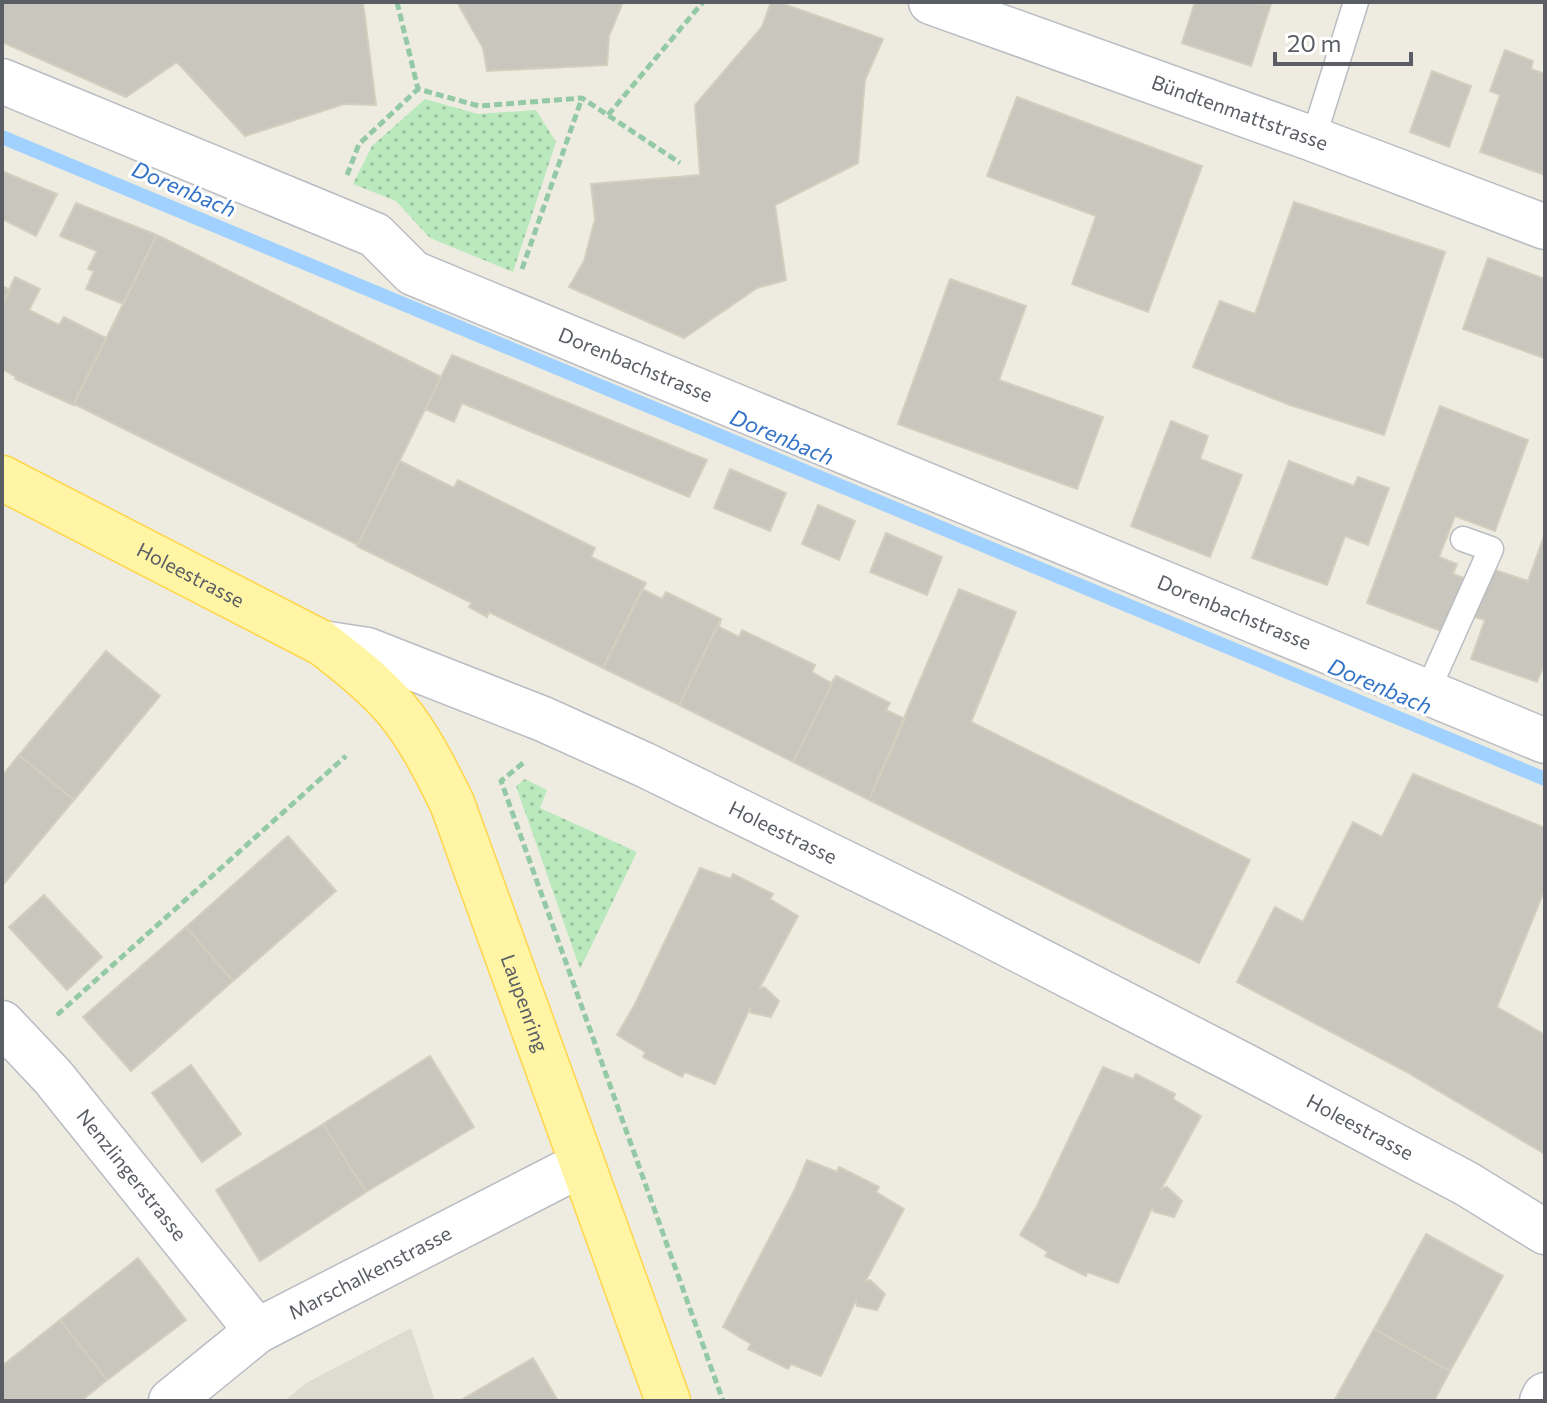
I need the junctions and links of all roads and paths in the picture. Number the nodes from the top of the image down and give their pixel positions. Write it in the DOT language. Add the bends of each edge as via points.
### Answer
graph roads {
  1 [pos="397,2"];
  2 [pos="703,2"];
  3 [pos="931,2"];
  4 [pos="1356,2"];
  5 [pos="2,81"];
  6 [pos="418,89"];
  7 [pos="582,98"];
  8 [pos="608,115"];
  9 [pos="1313,139"];
  10 [pos="680,163"];
  11 [pos="329,217"];
  12 [pos="1545,227"];
  13 [pos="507,311"];
  14 [pos="2,478"];
  15 [pos="1463,539"];
  16 [pos="322,643"];
  17 [pos="1427,692"];
  18 [pos="1545,741"];
  19 [pos="346,756"];
  20 [pos="523,763"];
  21 [pos="13,1034"];
  22 [pos="582,1164"];
  23 [pos="1545,1232"];
  24 [pos="257,1331"];
  25 [pos="1545,1395"];
  26 [pos="171,1401"];
  27 [pos="668,1401"];
  28 [pos="723,1401"];
  29 [pos="1542,1401"];
  1 -- 6 [label="path"];
  2 -- 8 [label="path"];
  3 -- 9 [label="street, Bündtenmattstrasse"];
  4 -- 9 [label="lane"];
  5 -- 11 [label="street, Dorenbachstrasse"];
  6 -- 7 [label="path" via="479,106"];
  6 -- 11 [label="path" via="359,144"];
  7 -- 8 [label="path"];
  7 -- 13 [label="path"];
  8 -- 10 [label="path"];
  9 -- 12 [label="street, Bündtenmattstrasse"];
  11 -- 13 [label="street, Dorenbachstrasse" via="375,235 413,273"];
  13 -- 17 [label="street, Dorenbachstrasse"];
  14 -- 16 [label="main road, Holeestrasse"];
  15 -- 17 [label="lane" via="1491,549"];
  16 -- 22 [label="main road, Laupenring" via="398,712 452,803"];
  16 -- 23 [label="street, Holeestrasse" via="367,650 543,719 659,772 1241,1064 1467,1184"];
  17 -- 18 [label="street, Dorenbachstrasse"];
  19 -- 21 [label="path" via="178,904"];
  20 -- 28 [label="path" via="501,781"];
  21 -- 24 [label="street, Nenzlingerstrasse"];
  22 -- 24 [label="street, Marschalkenstrasse"];
  22 -- 27 [label="main road, Laupenring"];
  24 -- 26 [label="street, Marschalkenstrasse"];
  25 -- 29 [label="street"];
}
